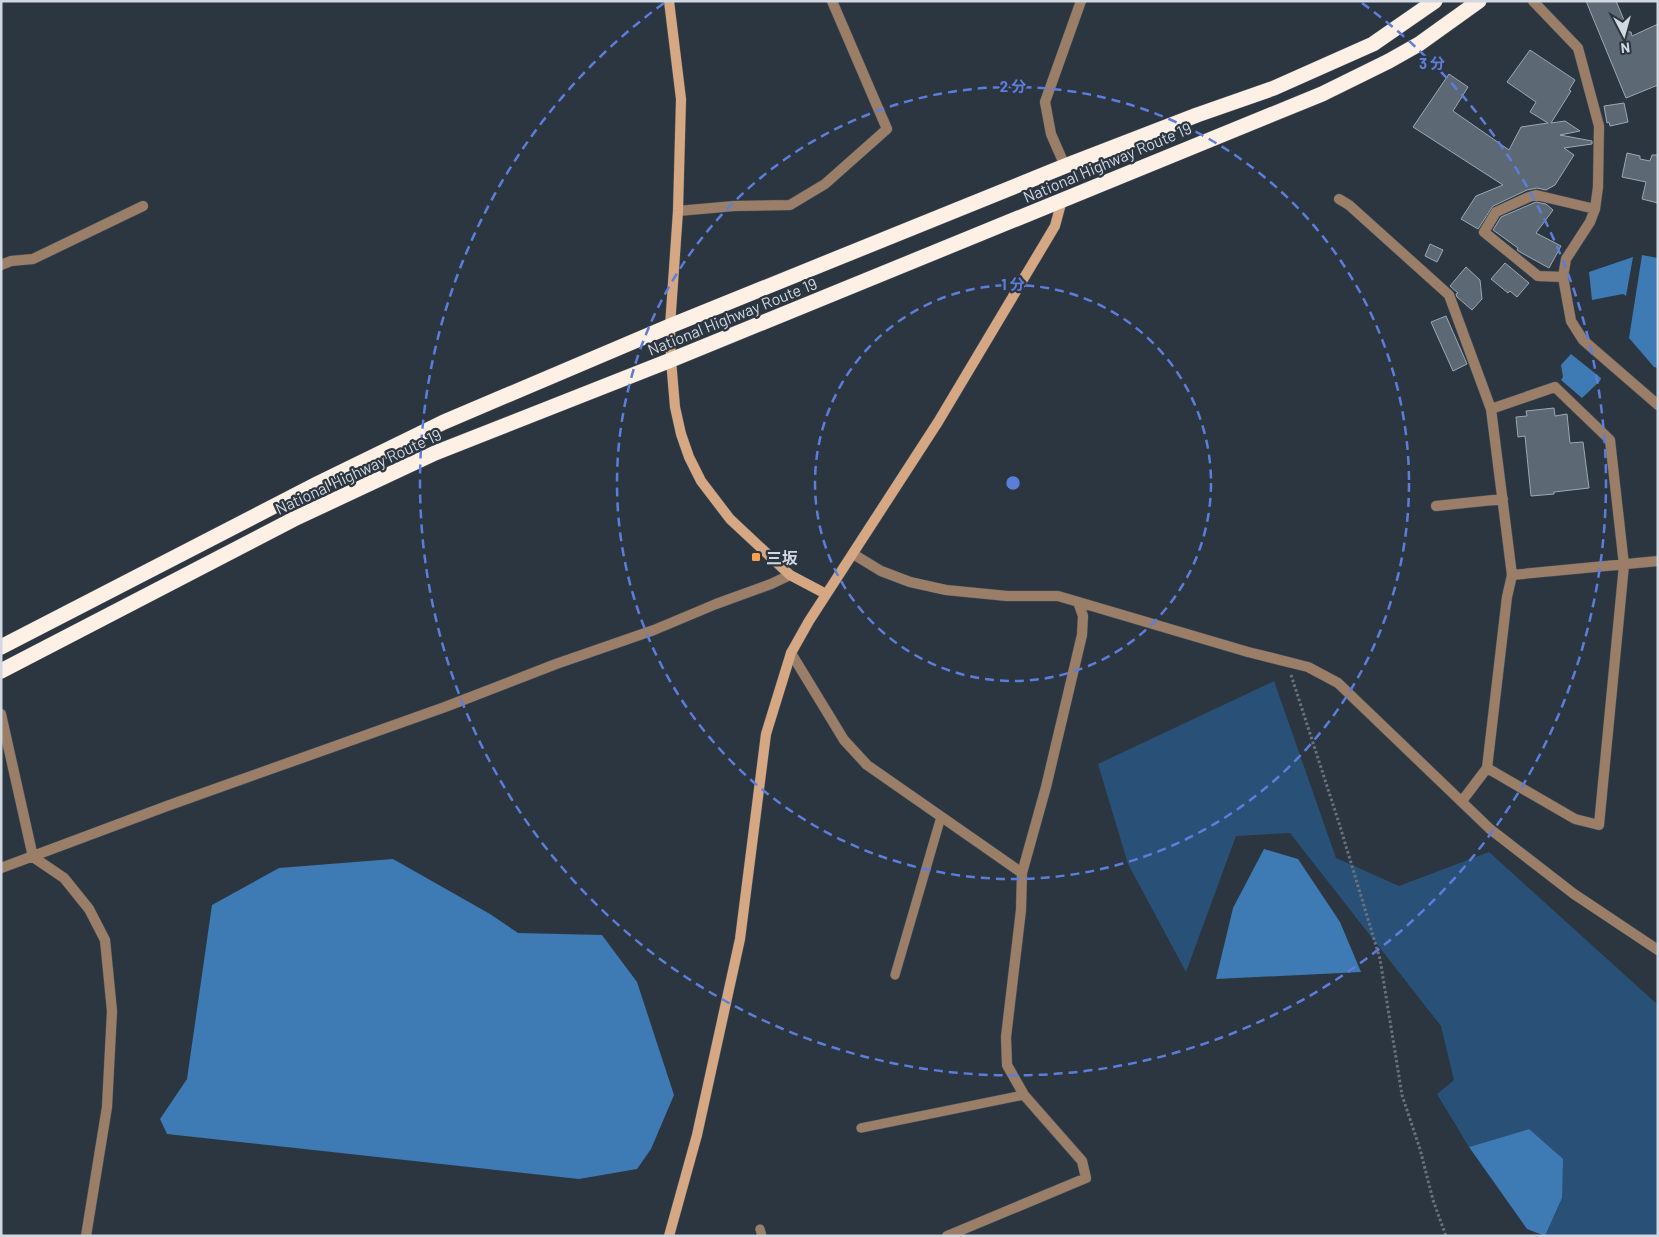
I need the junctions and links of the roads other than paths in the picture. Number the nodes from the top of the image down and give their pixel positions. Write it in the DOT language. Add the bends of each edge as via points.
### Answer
graph roads {
  1 [pos="669,1"];
  2 [pos="832,1"];
  3 [pos="1081,1"];
  4 [pos="1435,1"];
  5 [pos="1480,1"];
  6 [pos="1533,1"];
  7 [pos="1065,166"];
  8 [pos="1339,198"];
  9 [pos="1062,200"];
  10 [pos="143,206"];
  11 [pos="1594,210"];
  12 [pos="678,211"];
  13 [pos="1,265"];
  14 [pos="1563,277"];
  15 [pos="670,326"];
  16 [pos="671,360"];
  17 [pos="1658,405"];
  18 [pos="1491,409"];
  19 [pos="1503,498"];
  20 [pos="1436,506"];
  21 [pos="853,554"];
  22 [pos="1658,562"];
  23 [pos="1624,565"];
  24 [pos="790,575"];
  25 [pos="1512,575"];
  26 [pos="826,594"];
  27 [pos="1078,602"];
  28 [pos="1,647"];
  29 [pos="791,653"];
  30 [pos="1,671"];
  31 [pos="1,714"];
  32 [pos="1487,768"];
  33 [pos="1462,801"];
  34 [pos="941,817"];
  35 [pos="33,858"];
  36 [pos="1,868"];
  37 [pos="1022,873"];
  38 [pos="1658,950"];
  39 [pos="895,975"];
  40 [pos="1024,1095"];
  41 [pos="861,1128"];
  42 [pos="950,1235"];
  43 [pos="86,1236"];
  44 [pos="669,1236"];
  1 -- 12 [label="street" via="681,99"];
  2 -- 12 [label="street" via="887,129 825,184 790,205"];
  3 -- 7 [label="street" via="1045,102 1052,134"];
  4 -- 7 [label="highway, National Highway Route 19" via="1373,44 1324,66 1274,88"];
  5 -- 9 [label="highway, National Highway Route 19" via="1419,44 1353,80"];
  6 -- 11 [label="street" via="1578,48 1599,126 1598,187"];
  7 -- 15 [label="highway, National Highway Route 19"];
  8 -- 18 [label="street" via="1449,294"];
  9 -- 16 [label="highway, National Highway Route 19"];
  9 -- 21 [label="street" via="1055,226 938,422"];
  10 -- 13 [label="street" via="33,259"];
  11 -- 14 [label="street" via="1566,259"];
  11 -- 14 [label="street" via="1536,195 1496,212 1484,232 1538,276"];
  12 -- 15 [label="street"];
  14 -- 17 [label="street" via="1571,321 1583,340"];
  15 -- 16 [label="street"];
  15 -- 28 [label="highway, National Highway Route 19" via="427,430"];
  16 -- 24 [label="street" via="681,434 702,481 730,519"];
  16 -- 30 [label="highway, National Highway Route 19" via="426,457 294,519"];
  18 -- 19 [label="street"];
  18 -- 23 [label="street" via="1555,386 1610,440"];
  19 -- 20 [label="street"];
  19 -- 25 [label="street"];
  21 -- 26 [label="street"];
  21 -- 27 [label="street" via="881,571 946,590 1007,596 1058,596"];
  22 -- 23 [label="street"];
  23 -- 25 [label="street"];
  23 -- 32 [label="street" via="1599,825 1575,820"];
  24 -- 26 [label="street"];
  24 -- 35 [label="street" via="654,630 167,806"];
  25 -- 32 [label="street"];
  26 -- 29 [label="street"];
  27 -- 33 [label="street" via="1308,667 1338,682"];
  27 -- 37 [label="street" via="1083,616 1082,635"];
  29 -- 34 [label="street" via="844,740 867,765"];
  29 -- 44 [label="street" via="766,734 740,939 697,1135"];
  31 -- 35 [label="street"];
  32 -- 33 [label="street"];
  33 -- 38 [label="street" via="1531,862"];
  34 -- 37 [label="street"];
  34 -- 39 [label="lane"];
  35 -- 36 [label="street"];
  35 -- 43 [label="street" via="64,878 89,910 105,940 112,1011 107,1107"];
  37 -- 40 [label="street" via="1021,910 1006,1037 1007,1065"];
  40 -- 41 [label="lane"];
  40 -- 42 [label="street" via="1082,1161 1086,1178"];
}
